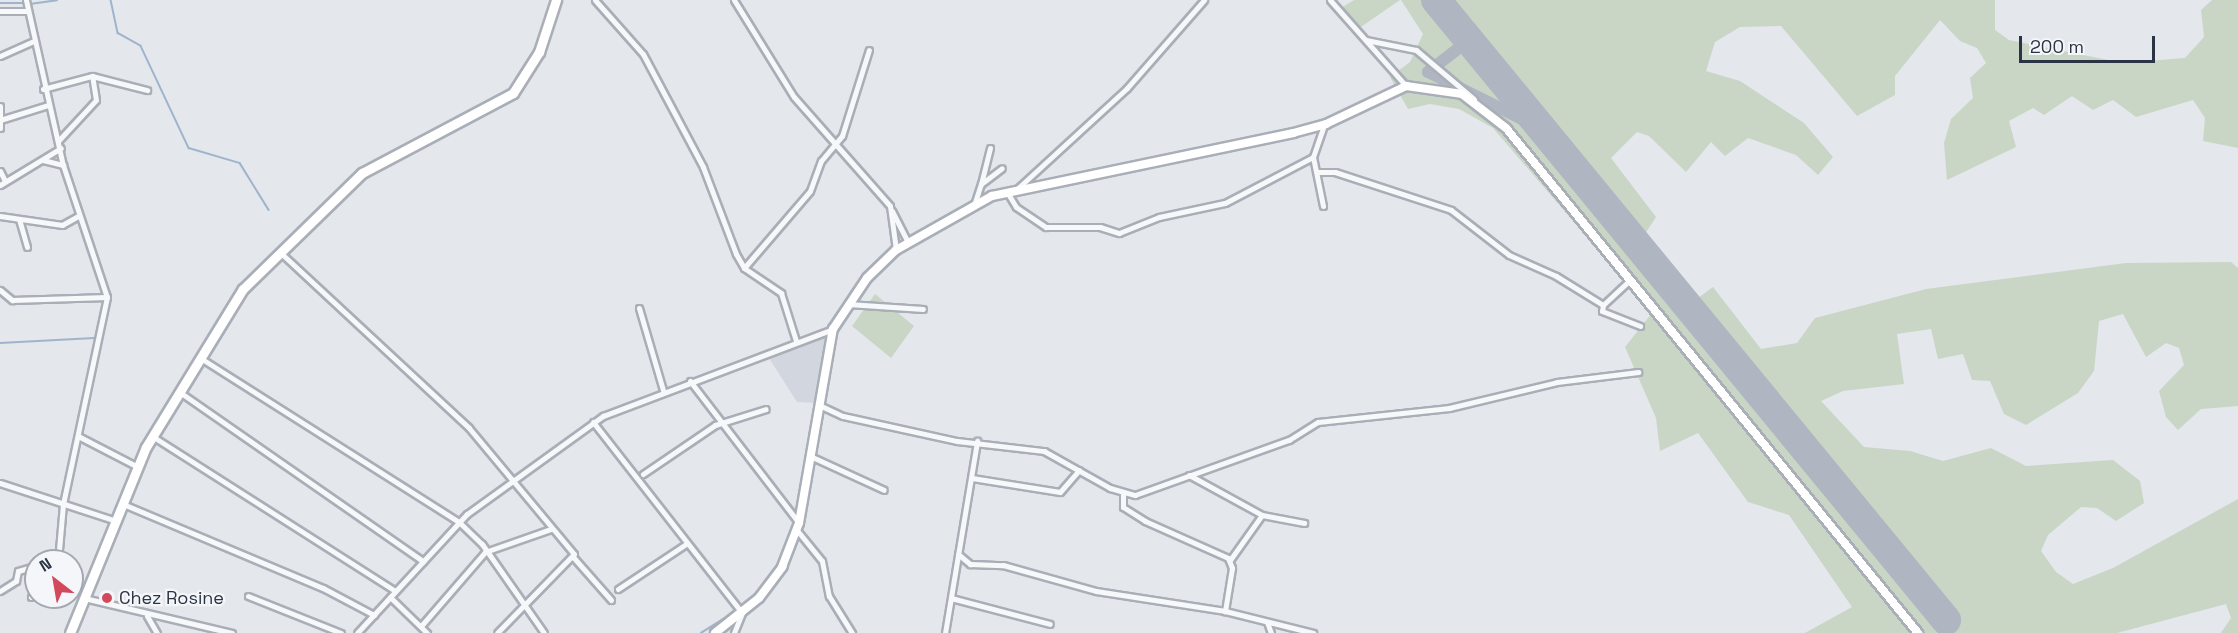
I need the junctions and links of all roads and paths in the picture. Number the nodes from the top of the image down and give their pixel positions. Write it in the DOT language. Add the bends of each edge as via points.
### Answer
graph roads {
  1 [pos="26,0"];
  2 [pos="556,0"];
  3 [pos="595,0"];
  4 [pos="734,0"];
  5 [pos="1204,0"];
  6 [pos="1330,0"];
  7 [pos="0,11"];
  8 [pos="28,11"];
  9 [pos="1366,40"];
  10 [pos="32,42"];
  11 [pos="868,50"];
  12 [pos="0,56"];
  13 [pos="92,76"];
  14 [pos="1406,86"];
  15 [pos="43,89"];
  16 [pos="147,90"];
  17 [pos="1475,100"];
  18 [pos="48,105"];
  19 [pos="0,106"];
  20 [pos="1,119"];
  21 [pos="1324,125"];
  22 [pos="0,128"];
  23 [pos="59,140"];
  24 [pos="835,146"];
  25 [pos="61,148"];
  26 [pos="990,148"];
  27 [pos="1313,157"];
  28 [pos="42,160"];
  29 [pos="63,165"];
  30 [pos="1002,168"];
  31 [pos="0,171"];
  32 [pos="1318,172"];
  33 [pos="3,183"];
  34 [pos="981,184"];
  35 [pos="1018,188"];
  36 [pos="1006,191"];
  37 [pos="975,202"];
  38 [pos="1323,206"];
  39 [pos="892,211"];
  40 [pos="0,216"];
  41 [pos="78,216"];
  42 [pos="19,219"];
  43 [pos="908,242"];
  44 [pos="27,247"];
  45 [pos="896,250"];
  46 [pos="284,255"];
  47 [pos="744,268"];
  48 [pos="1628,282"];
  49 [pos="0,290"];
  50 [pos="106,297"];
  51 [pos="848,304"];
  52 [pos="1603,305"];
  53 [pos="639,308"];
  54 [pos="923,309"];
  55 [pos="1640,326"];
  56 [pos="833,329"];
  57 [pos="796,341"];
  58 [pos="202,359"];
  59 [pos="1638,372"];
  60 [pos="690,381"];
  61 [pos="663,390"];
  62 [pos="181,393"];
  63 [pos="819,405"];
  64 [pos="766,409"];
  65 [pos="593,422"];
  66 [pos="722,422"];
  67 [pos="78,436"];
  68 [pos="152,436"];
  69 [pos="977,441"];
  70 [pos="810,456"];
  71 [pos="138,467"];
  72 [pos="1079,470"];
  73 [pos="643,474"];
  74 [pos="1189,475"];
  75 [pos="972,478"];
  76 [pos="513,479"];
  77 [pos="0,483"];
  78 [pos="884,490"];
  79 [pos="1123,492"];
  80 [pos="63,504"];
  81 [pos="123,504"];
  82 [pos="1262,515"];
  83 [pos="116,521"];
  84 [pos="459,522"];
  85 [pos="1304,523"];
  86 [pos="798,526"];
  87 [pos="551,529"];
  88 [pos="686,544"];
  89 [pos="59,549"];
  90 [pos="490,554"];
  91 [pos="958,554"];
  92 [pos="574,558"];
  93 [pos="1230,560"];
  94 [pos="423,561"];
  95 [pos="24,569"];
  96 [pos="618,589"];
  97 [pos="0,591"];
  98 [pos="395,591"];
  99 [pos="248,596"];
  100 [pos="390,597"];
  101 [pos="84,598"];
  102 [pos="951,598"];
  103 [pos="611,600"];
  104 [pos="525,606"];
  105 [pos="80,609"];
  106 [pos="740,610"];
  107 [pos="1225,610"];
  108 [pos="374,615"];
  109 [pos="147,616"];
  110 [pos="1267,622"];
  111 [pos="1050,624"];
  112 [pos="421,626"];
  113 [pos="70,633"];
  114 [pos="157,633"];
  115 [pos="232,633"];
  116 [pos="341,633"];
  117 [pos="357,633"];
  118 [pos="428,633"];
  119 [pos="497,633"];
  120 [pos="544,633"];
  121 [pos="715,633"];
  122 [pos="734,633"];
  123 [pos="852,633"];
  124 [pos="945,633"];
  125 [pos="1271,633"];
  126 [pos="1313,633"];
  127 [pos="1918,633"];
  1 -- 8 [label="street"];
  2 -- 46 [label="main road" via="539,52 513,93 362,173"];
  3 -- 47 [label="street" via="643,54 703,167"];
  4 -- 24 [label="street" via="784,82"];
  5 -- 35 [label="street" via="1127,88"];
  6 -- 9 [label="street"];
  7 -- 8 [label="street"];
  8 -- 10 [label="street"];
  9 -- 14 [label="street"];
  9 -- 17 [label="street" via="1416,50"];
  10 -- 12 [label="street"];
  10 -- 15 [label="street"];
  11 -- 24 [label="street" via="849,122"];
  13 -- 15 [label="street"];
  13 -- 16 [label="street"];
  13 -- 23 [label="street" via="96,100"];
  14 -- 17 [label="main road" via="1439,88"];
  14 -- 21 [label="main road"];
  15 -- 18 [label="street"];
  17 -- 48 [label="main road" via="1510,134"];
  18 -- 20 [label="street"];
  18 -- 23 [label="street"];
  19 -- 20 [label="street"];
  20 -- 22 [label="street"];
  21 -- 27 [label="street"];
  21 -- 35 [label="main road"];
  23 -- 25 [label="street"];
  24 -- 39 [label="street"];
  24 -- 47 [label="street" via="821,161 810,191"];
  25 -- 28 [label="street"];
  25 -- 29 [label="street"];
  26 -- 34 [label="street"];
  27 -- 32 [label="street"];
  27 -- 36 [label="street" via="1225,202 1159,217 1119,233 1100,227 1046,227 1016,207"];
  28 -- 29 [label="street"];
  28 -- 33 [label="street"];
  29 -- 41 [label="street"];
  30 -- 34 [label="street"];
  31 -- 33 [label="street"];
  32 -- 38 [label="street"];
  32 -- 52 [label="street" via="1335,171 1371,188 1439,204 1509,255 1556,276 1592,304"];
  34 -- 37 [label="street"];
  35 -- 36 [label="main road"];
  36 -- 37 [label="main road"];
  37 -- 43 [label="main road"];
  39 -- 43 [label="street"];
  39 -- 45 [label="street" via="890,236"];
  40 -- 42 [label="street"];
  41 -- 42 [label="street" via="62,225"];
  41 -- 50 [label="street"];
  42 -- 44 [label="street"];
  43 -- 45 [label="main road"];
  45 -- 51 [label="main road"];
  46 -- 58 [label="main road" via="243,289"];
  46 -- 76 [label="street" via="469,428"];
  47 -- 57 [label="street" via="781,293"];
  48 -- 52 [label="street"];
  48 -- 127 [label="main road"];
  49 -- 50 [label="street" via="12,300"];
  50 -- 67 [label="street"];
  51 -- 54 [label="street"];
  51 -- 56 [label="main road"];
  52 -- 55 [label="street" via="1602,311"];
  53 -- 61 [label="street"];
  56 -- 57 [label="street"];
  56 -- 63 [label="main road"];
  57 -- 60 [label="street"];
  58 -- 62 [label="main road"];
  58 -- 84 [label="street"];
  59 -- 74 [label="street" via="1557,382 1449,408 1318,422 1288,440"];
  60 -- 61 [label="street"];
  60 -- 66 [label="street"];
  61 -- 65 [label="street"];
  62 -- 68 [label="main road"];
  62 -- 94 [label="street"];
  63 -- 69 [label="street" via="843,416"];
  63 -- 70 [label="main road"];
  64 -- 66 [label="street"];
  65 -- 76 [label="street"];
  65 -- 88 [label="street"];
  66 -- 73 [label="street"];
  66 -- 86 [label="street"];
  67 -- 71 [label="street"];
  67 -- 80 [label="street"];
  68 -- 71 [label="main road"];
  68 -- 98 [label="street"];
  69 -- 72 [label="street" via="1044,451"];
  69 -- 75 [label="street"];
  70 -- 78 [label="street"];
  70 -- 86 [label="main road"];
  71 -- 81 [label="main road"];
  72 -- 75 [label="street" via="1060,492"];
  72 -- 79 [label="street"];
  74 -- 79 [label="street" via="1141,494"];
  74 -- 82 [label="street"];
  75 -- 91 [label="street"];
  76 -- 84 [label="street"];
  76 -- 87 [label="street"];
  77 -- 80 [label="street"];
  79 -- 93 [label="street" via="1123,507 1145,521 1195,539"];
  80 -- 83 [label="street"];
  80 -- 89 [label="street"];
  81 -- 83 [label="main road"];
  81 -- 108 [label="street" via="323,588"];
  82 -- 85 [label="street"];
  82 -- 93 [label="street"];
  83 -- 101 [label="main road"];
  84 -- 90 [label="street"];
  84 -- 94 [label="street"];
  86 -- 106 [label="main road" via="771,584"];
  86 -- 123 [label="street" via="822,561 829,596"];
  87 -- 90 [label="street"];
  87 -- 92 [label="street"];
  88 -- 96 [label="street"];
  88 -- 106 [label="street"];
  90 -- 104 [label="street"];
  90 -- 112 [label="street" via="485,552 456,580"];
  91 -- 102 [label="street"];
  91 -- 107 [label="street" via="970,564 1003,565 1096,591"];
  92 -- 103 [label="street"];
  92 -- 104 [label="street"];
  93 -- 107 [label="street"];
  94 -- 98 [label="street"];
  95 -- 97 [label="street" via="18,571 16,582"];
  98 -- 100 [label="street"];
  99 -- 116 [label="street"];
  100 -- 108 [label="street"];
  100 -- 112 [label="street"];
  101 -- 109 [label="street"];
  102 -- 111 [label="street"];
  102 -- 124 [label="street"];
  104 -- 119 [label="street"];
  104 -- 120 [label="street"];
  105 -- 113 [label="main road"];
  106 -- 121 [label="main road"];
  106 -- 122 [label="street"];
  107 -- 110 [label="street"];
  108 -- 117 [label="street"];
  109 -- 114 [label="street"];
  109 -- 115 [label="street"];
  110 -- 125 [label="street"];
  110 -- 126 [label="street"];
  112 -- 118 [label="street"];
}
